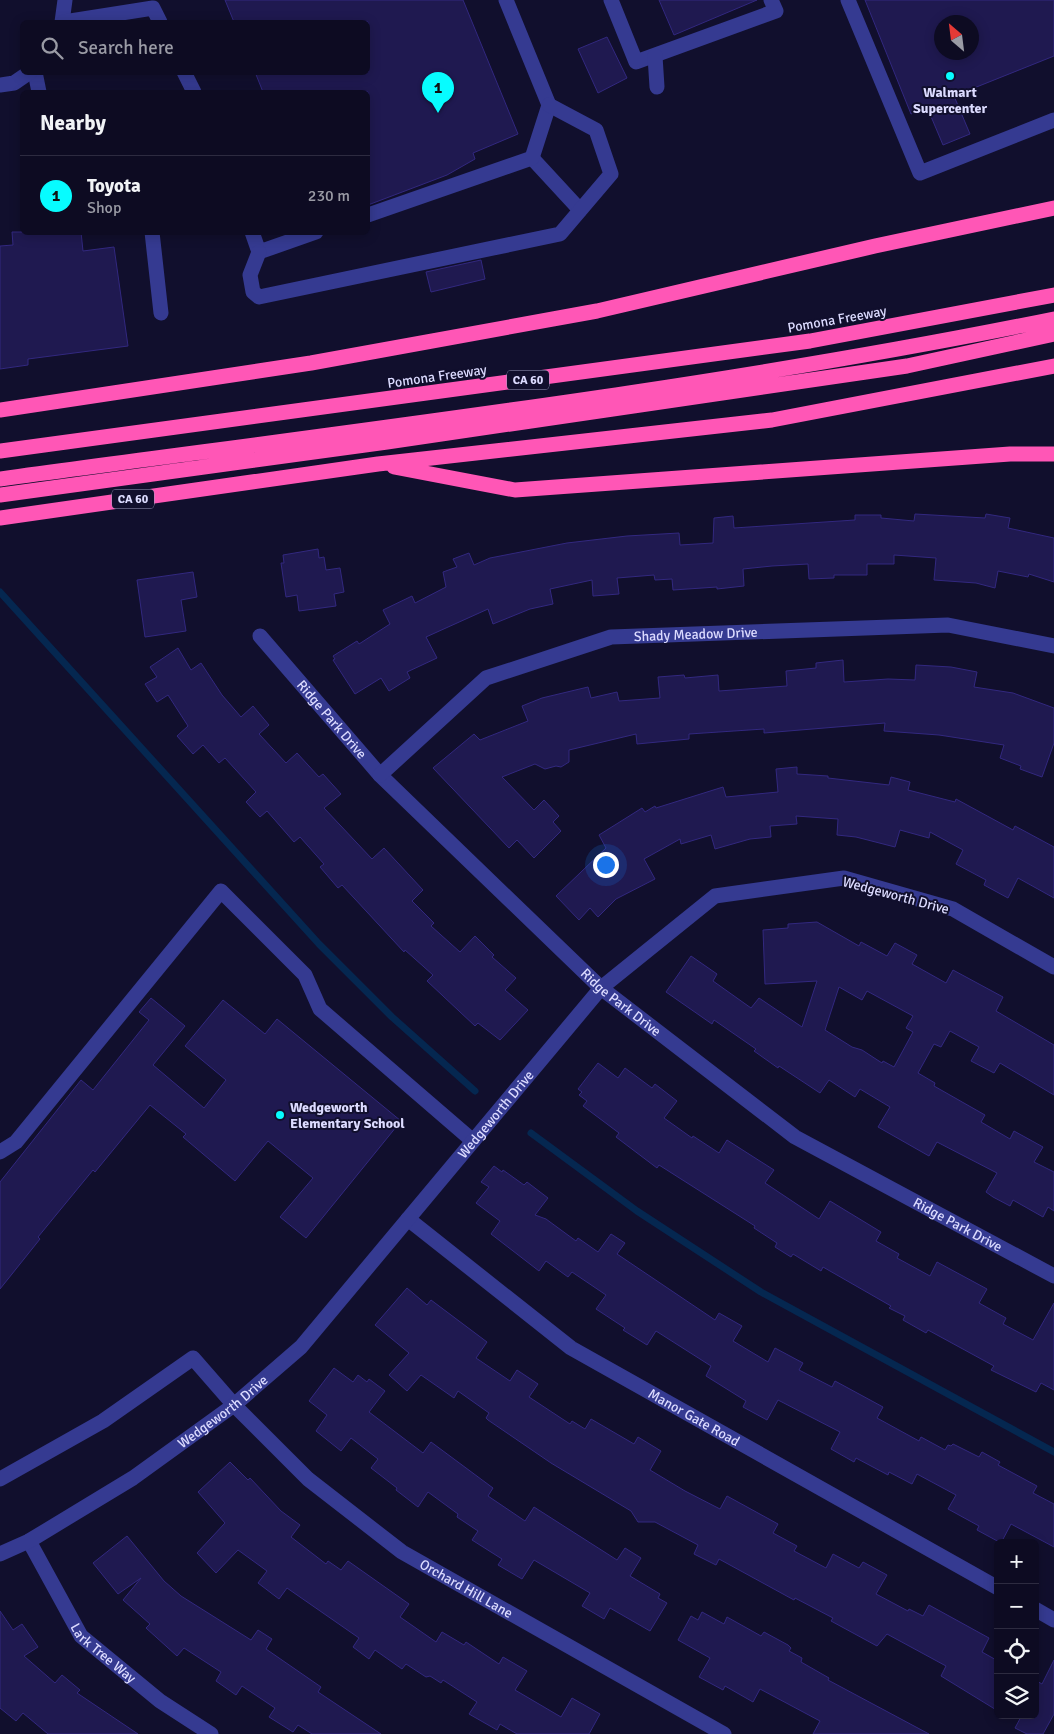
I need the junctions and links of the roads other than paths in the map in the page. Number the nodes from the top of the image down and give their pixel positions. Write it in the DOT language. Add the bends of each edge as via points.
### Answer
graph roads {
  1 [pos="65,0"];
  2 [pos="506,0"];
  3 [pos="611,0"];
  4 [pos="771,0"];
  5 [pos="848,0"];
  6 [pos="152,4"];
  7 [pos="63,20"];
  8 [pos="73,20"];
  9 [pos="159,20"];
  10 [pos="655,56"];
  11 [pos="26,75"];
  12 [pos="36,75"];
  13 [pos="186,75"];
  14 [pos="0,85"];
  15 [pos="657,88"];
  16 [pos="39,90"];
  17 [pos="193,90"];
  18 [pos="549,105"];
  19 [pos="1054,120"];
  20 [pos="532,158"];
  21 [pos="1054,208"];
  22 [pos="580,210"];
  23 [pos="370,214"];
  24 [pos="152,235"];
  25 [pos="253,235"];
  26 [pos="307,235"];
  27 [pos="259,252"];
  28 [pos="1054,295"];
  29 [pos="161,312"];
  30 [pos="1054,319"];
  31 [pos="1054,334"];
  32 [pos="1054,366"];
  33 [pos="0,410"];
  34 [pos="0,451"];
  35 [pos="1054,454"];
  36 [pos="378,464"];
  37 [pos="0,480"];
  38 [pos="0,495"];
  39 [pos="0,518"];
  40 [pos="260,636"];
  41 [pos="1054,646"];
  42 [pos="380,775"];
  43 [pos="1054,967"];
  44 [pos="601,988"];
  45 [pos="473,1141"];
  46 [pos="0,1152"];
  47 [pos="408,1219"];
  48 [pos="1054,1276"];
  49 [pos="234,1405"];
  50 [pos="0,1479"];
  51 [pos="30,1542"];
  52 [pos="0,1554"];
  53 [pos="994,1586"];
  54 [pos="1039,1611"];
  55 [pos="1054,1620"];
  56 [pos="211,1734"];
  57 [pos="724,1734"];
  1 -- 7 [label="street"];
  2 -- 18 [label="street"];
  3 -- 10 [label="street" via="636,62"];
  4 -- 10 [label="street" via="776,11"];
  5 -- 19 [label="street" via="920,173"];
  6 -- 8 [label="street"];
  6 -- 9 [label="street"];
  10 -- 15 [label="street"];
  11 -- 14 [label="street" via="14,83"];
  12 -- 16 [label="street"];
  13 -- 17 [label="street"];
  18 -- 20 [label="street"];
  18 -- 22 [label="street" via="596,130 611,174"];
  20 -- 22 [label="street"];
  20 -- 23 [label="street"];
  21 -- 33 [label="highway" via="559,318 311,363"];
  22 -- 27 [label="street" via="560,234 259,297 253,292 250,275"];
  24 -- 29 [label="street"];
  25 -- 27 [label="street"];
  26 -- 27 [label="street"];
  28 -- 34 [label="highway, Pomona Freeway / CA 60" via="810,341"];
  30 -- 37 [label="highway" via="912,348 479,415"];
  31 -- 38 [label="highway" via="907,366"];
  32 -- 36 [label="highway, CA 60" via="772,420"];
  35 -- 36 [label="highway" via="981,456 515,490"];
  36 -- 39 [label="highway, CA 60"];
  40 -- 42 [label="street, Ridge Park Drive"];
  41 -- 42 [label="street, Shady Meadow Drive" via="948,624 611,637 486,678"];
  42 -- 44 [label="street, Ridge Park Drive"];
  43 -- 44 [label="street, Wedgeworth Drive" via="953,909 844,878 715,896"];
  44 -- 45 [label="street, Wedgeworth Drive"];
  44 -- 48 [label="street, Ridge Park Drive" via="795,1138"];
  45 -- 46 [label="street" via="320,1009 306,975 221,891 16,1142"];
  45 -- 47 [label="street, Wedgeworth Drive"];
  47 -- 49 [label="street, Wedgeworth Drive" via="301,1346"];
  47 -- 53 [label="street, Manor Gate Road" via="571,1348"];
  49 -- 50 [label="street, Orchard Hill Lane" via="193,1358 103,1421"];
  49 -- 51 [label="street, Wedgeworth Drive" via="133,1478"];
  49 -- 57 [label="street, Orchard Hill Lane" via="308,1479 402,1552"];
  51 -- 52 [label="street, Wedgeworth Drive"];
  51 -- 56 [label="street, Lark Tree Way" via="81,1636 160,1701"];
  54 -- 55 [label="street"];
}
